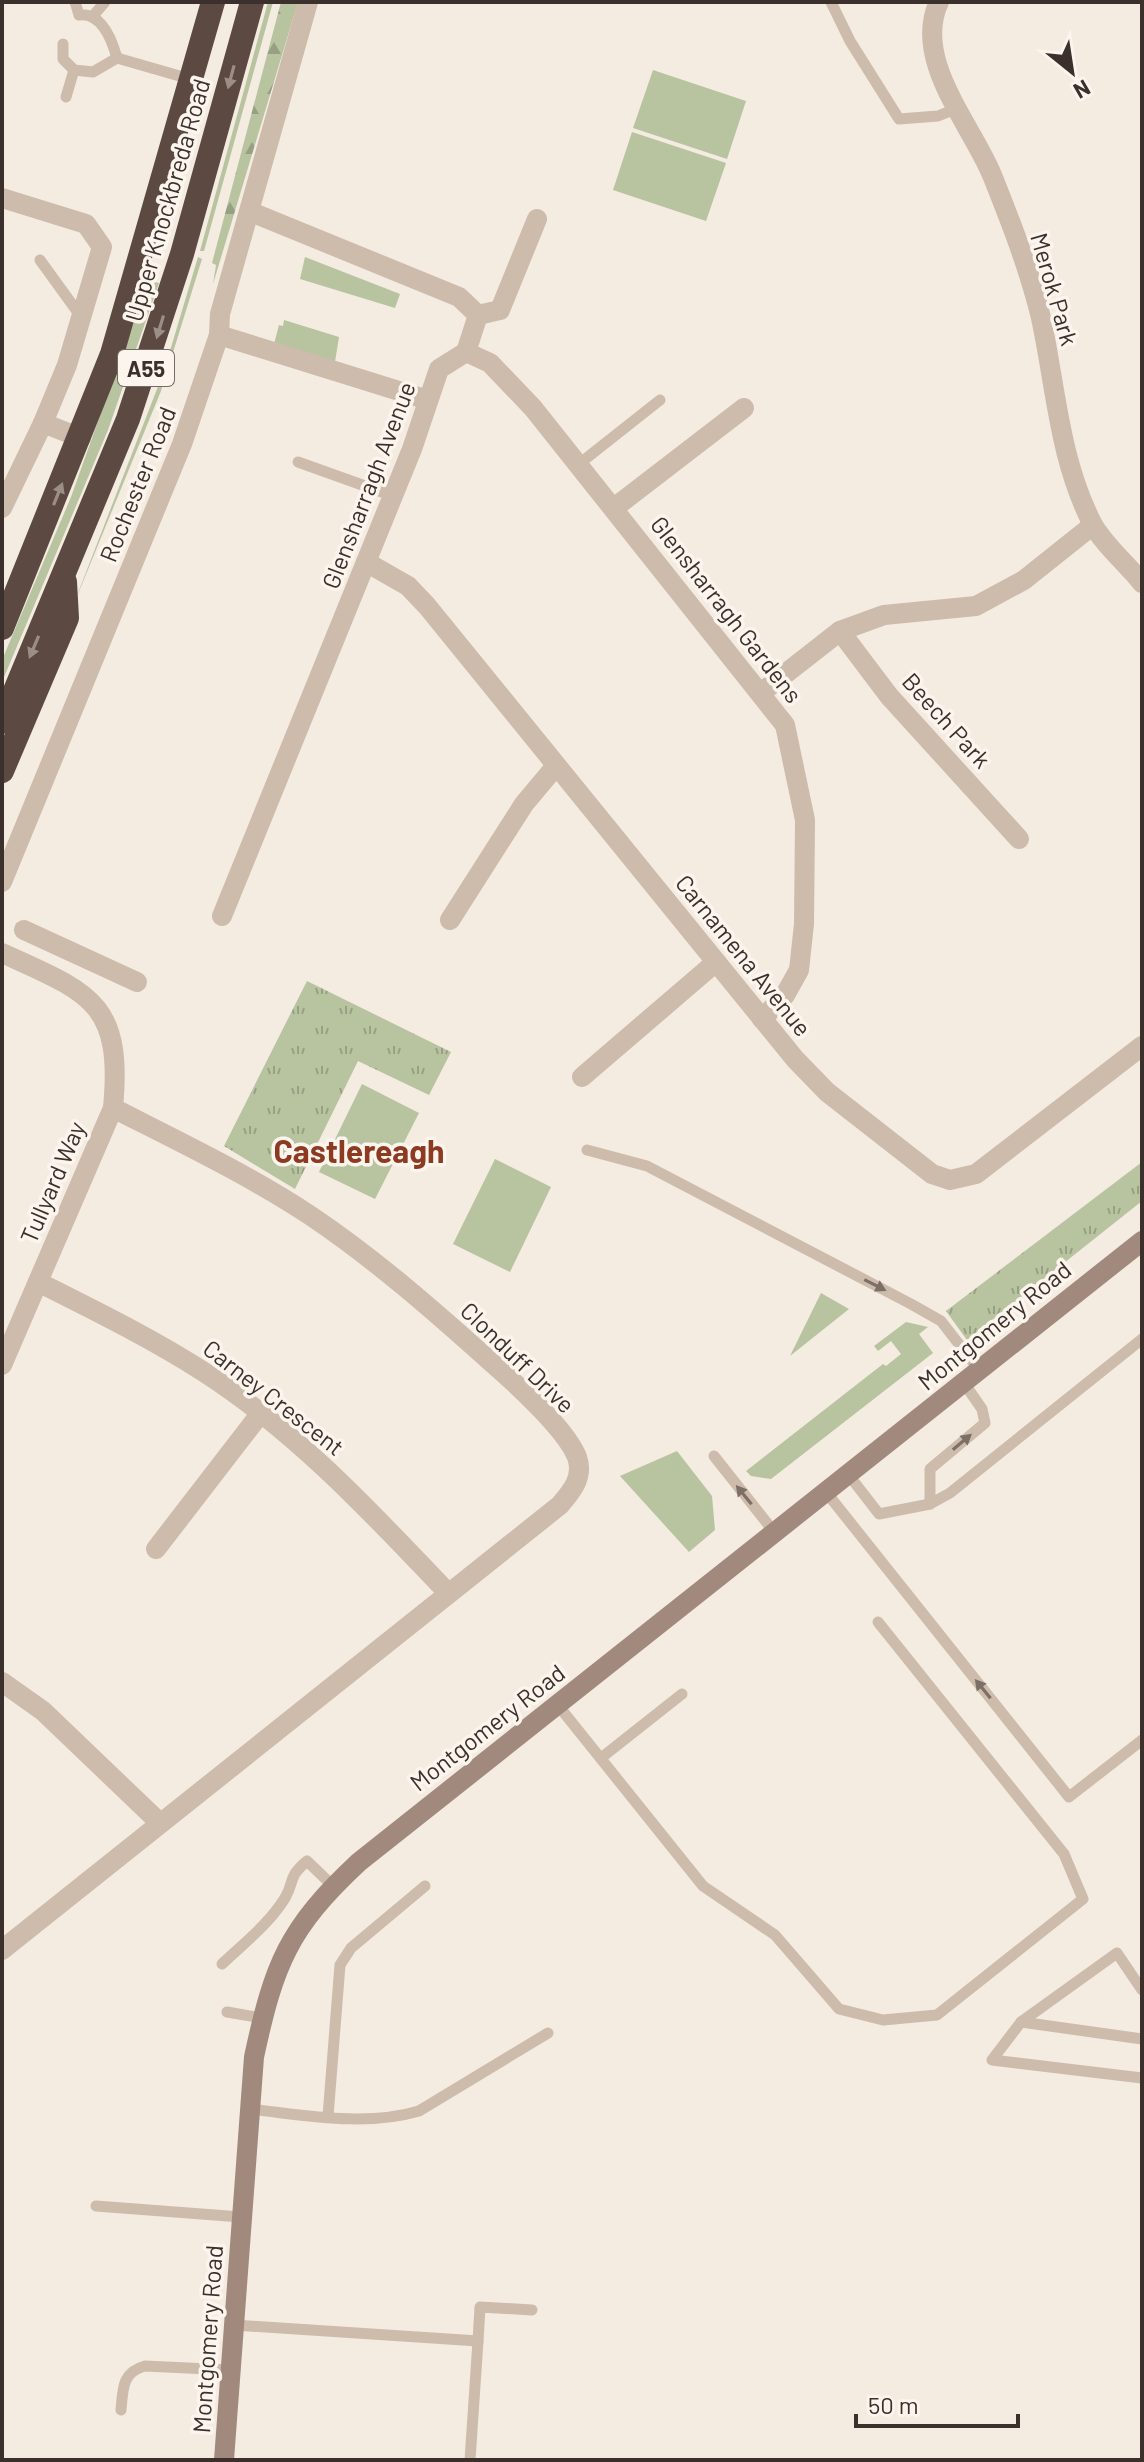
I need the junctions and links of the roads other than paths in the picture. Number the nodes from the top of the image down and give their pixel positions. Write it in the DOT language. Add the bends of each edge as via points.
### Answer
graph roads {
  1 [pos="75,2"];
  2 [pos="105,2"];
  3 [pos="213,2"];
  4 [pos="252,2"];
  5 [pos="308,2"];
  6 [pos="831,2"];
  7 [pos="939,2"];
  8 [pos="93,16"];
  9 [pos="63,44"];
  10 [pos="117,58"];
  11 [pos="74,70"];
  12 [pos="191,80"];
  13 [pos="66,97"];
  14 [pos="959,108"];
  15 [pos="2,198"];
  16 [pos="251,212"];
  17 [pos="537,219"];
  18 [pos="40,260"];
  19 [pos="478,315"];
  20 [pos="82,319"];
  21 [pos="219,335"];
  22 [pos="466,352"];
  23 [pos="428,400"];
  24 [pos="660,400"];
  25 [pos="744,408"];
  26 [pos="43,423"];
  27 [pos="81,438"];
  28 [pos="298,462"];
  29 [pos="579,464"];
  30 [pos="4,495"];
  31 [pos="393,496"];
  32 [pos="614,508"];
  33 [pos="1093,525"];
  34 [pos="366,562"];
  35 [pos="64,576"];
  36 [pos="1142,583"];
  37 [pos="2,628"];
  38 [pos="840,631"];
  39 [pos="762,692"];
  40 [pos="2,722"];
  41 [pos="555,767"];
  42 [pos="2,771"];
  43 [pos="1019,839"];
  44 [pos="2,882"];
  45 [pos="222,916"];
  46 [pos="450,920"];
  47 [pos="24,930"];
  48 [pos="62,948"];
  49 [pos="2,953"];
  50 [pos="716,962"];
  51 [pos="48,974"];
  52 [pos="137,982"];
  53 [pos="762,1019"];
  54 [pos="1142,1046"];
  55 [pos="582,1077"];
  56 [pos="113,1108"];
  57 [pos="587,1150"];
  58 [pos="1142,1241"];
  59 [pos="38,1282"];
  60 [pos="1142,1339"];
  61 [pos="2,1365"];
  62 [pos="972,1376"];
  63 [pos="260,1414"];
  64 [pos="714,1456"];
  65 [pos="848,1474"];
  66 [pos="826,1492"];
  67 [pos="930,1504"];
  68 [pos="775,1533"];
  69 [pos="156,1549"];
  70 [pos="448,1593"];
  71 [pos="878,1622"];
  72 [pos="2,1682"];
  73 [pos="682,1694"];
  74 [pos="557,1704"];
  75 [pos="1142,1740"];
  76 [pos="601,1758"];
  77 [pos="160,1823"];
  78 [pos="333,1886"];
  79 [pos="425,1886"];
  80 [pos="2,1950"];
  81 [pos="222,1964"];
  82 [pos="1142,1990"];
  83 [pos="227,2012"];
  84 [pos="262,2018"];
  85 [pos="1021,2022"];
  86 [pos="548,2033"];
  87 [pos="1142,2039"];
  88 [pos="1142,2078"];
  89 [pos="249,2109"];
  90 [pos="328,2116"];
  91 [pos="96,2206"];
  92 [pos="241,2217"];
  93 [pos="532,2310"];
  94 [pos="234,2325"];
  95 [pos="478,2341"];
  96 [pos="230,2370"];
  97 [pos="121,2410"];
  98 [pos="224,2460"];
  99 [pos="470,2460"];
  1 -- 8 [label="lane" via="79,15"];
  2 -- 8 [label="lane"];
  3 -- 12 [label="highway, Upper Knockbreda Road / A55"];
  4 -- 35 [label="highway, Upper Knockbreda Road / A55, one-way" via="157,337"];
  5 -- 16 [label="street, Rochester Road"];
  6 -- 14 [label="lane" via="899,119 938,116"];
  7 -- 14 [label="street, Merok Park" via="931,21 931,43"];
  8 -- 10 [label="lane"];
  9 -- 11 [label="lane" via="63,59"];
  10 -- 11 [label="lane" via="93,72"];
  10 -- 12 [label="lane"];
  11 -- 13 [label="lane"];
  12 -- 27 [label="highway, Upper Knockbreda Road / A55" via="134,283"];
  14 -- 33 [label="street, Merok Park" via="992,174 1040,316 1065,456"];
  15 -- 20 [label="street, Upper Knockbreda Road" via="86,224 98,238 102,257"];
  16 -- 19 [label="street" via="459,297"];
  16 -- 21 [label="street, Rochester Road" via="220,314"];
  17 -- 19 [label="street" via="500,310"];
  18 -- 20 [label="lane"];
  19 -- 22 [label="street"];
  20 -- 26 [label="street, Upper Knockbreda Road"];
  21 -- 23 [label="street"];
  21 -- 44 [label="street, Rochester Road" via="182,444"];
  22 -- 23 [label="street, Glensharragh Avenue" via="439,369"];
  22 -- 29 [label="street, Glensharragh Gardens" via="490,363"];
  23 -- 31 [label="street, Glensharragh Avenue"];
  24 -- 29 [label="lane"];
  25 -- 32 [label="street, Glensharragh Gardens"];
  26 -- 27 [label="street"];
  26 -- 30 [label="street, Upper Knockbreda Road"];
  37 -- 27 [label="highway, Upper Knockbreda Road / A55, one-way"];
  28 -- 31 [label="lane"];
  29 -- 32 [label="street, Glensharragh Gardens"];
  31 -- 34 [label="street, Glensharragh Avenue"];
  32 -- 39 [label="street, Glensharragh Gardens"];
  33 -- 36 [label="street, Merok Park"];
  33 -- 38 [label="street" via="1024,580 976,606 884,615"];
  34 -- 41 [label="street, Carnamena Avenue" via="408,586 427,606"];
  34 -- 45 [label="street, Glensharragh Avenue"];
  35 -- 40 [label="highway, Upper Knockbreda Road / A55, one-way"];
  35 -- 42 [label="highway" via="67,618"];
  38 -- 39 [label="street"];
  38 -- 43 [label="street, Beech Park" via="889,696"];
  39 -- 53 [label="street, Glensharragh Gardens" via="785,725 805,820 799,970"];
  41 -- 46 [label="street" via="524,804"];
  41 -- 50 [label="street, Carnamena Avenue"];
  47 -- 48 [label="street"];
  48 -- 51 [label="street"];
  48 -- 52 [label="street"];
  49 -- 51 [label="street"];
  50 -- 53 [label="street, Carnamena Avenue"];
  50 -- 55 [label="street"];
  51 -- 56 [label="street" via="88,999 108,1028 115,1047"];
  53 -- 54 [label="street, Carnamena Avenue" via="827,1092 932,1174 950,1180 976,1174 1005,1155"];
  56 -- 59 [label="street, Tullyard Way"];
  56 -- 70 [label="street, Clonduff Drive" via="260,1185 363,1254 521,1389 577,1456 576,1487 560,1505"];
  57 -- 62 [label="lane, one-way" via="647,1166 941,1321"];
  58 -- 62 [label="street, Montgomery Road"];
  59 -- 61 [label="street, Tullyard Way"];
  59 -- 63 [label="street, Carney Crescent" via="138,1333"];
  60 -- 67 [label="lane"];
  62 -- 65 [label="street, Montgomery Road"];
  67 -- 62 [label="lane, one-way" via="930,1469 985,1423"];
  63 -- 69 [label="street"];
  63 -- 70 [label="street, Carney Crescent" via="346,1486"];
  68 -- 64 [label="lane, one-way"];
  65 -- 66 [label="street, Montgomery Road"];
  65 -- 67 [label="lane" via="879,1514"];
  66 -- 68 [label="street, Montgomery Road"];
  75 -- 66 [label="lane, one-way" via="1069,1797"];
  68 -- 74 [label="street, Montgomery Road"];
  70 -- 77 [label="street, Clonduff Drive"];
  71 -- 76 [label="lane" via="1064,1854 1083,1899 937,2015 883,2020 839,2009 775,1935 703,1886"];
  72 -- 77 [label="street" via="43,1711"];
  73 -- 76 [label="lane"];
  74 -- 76 [label="lane"];
  74 -- 78 [label="street, Montgomery Road"];
  77 -- 80 [label="street, Clonduff Drive"];
  78 -- 81 [label="lane" via="307,1861 291,1874 287,1896 270,1917"];
  78 -- 84 [label="street, Montgomery Road" via="288,1942"];
  79 -- 90 [label="lane" via="351,1948 340,1965"];
  82 -- 85 [label="lane" via="1117,1953"];
  83 -- 84 [label="lane"];
  84 -- 89 [label="street, Montgomery Road"];
  85 -- 87 [label="lane"];
  85 -- 88 [label="lane" via="992,2060"];
  86 -- 90 [label="lane" via="419,2111 375,2120"];
  89 -- 90 [label="lane"];
  89 -- 92 [label="street, Montgomery Road"];
  91 -- 92 [label="lane"];
  92 -- 94 [label="street, Montgomery Road"];
  93 -- 95 [label="lane" via="480,2307"];
  94 -- 95 [label="lane"];
  94 -- 96 [label="street, Montgomery Road"];
  95 -- 99 [label="lane"];
  96 -- 97 [label="lane" via="132,2369 125,2379"];
  96 -- 98 [label="street, Montgomery Road"];
}
